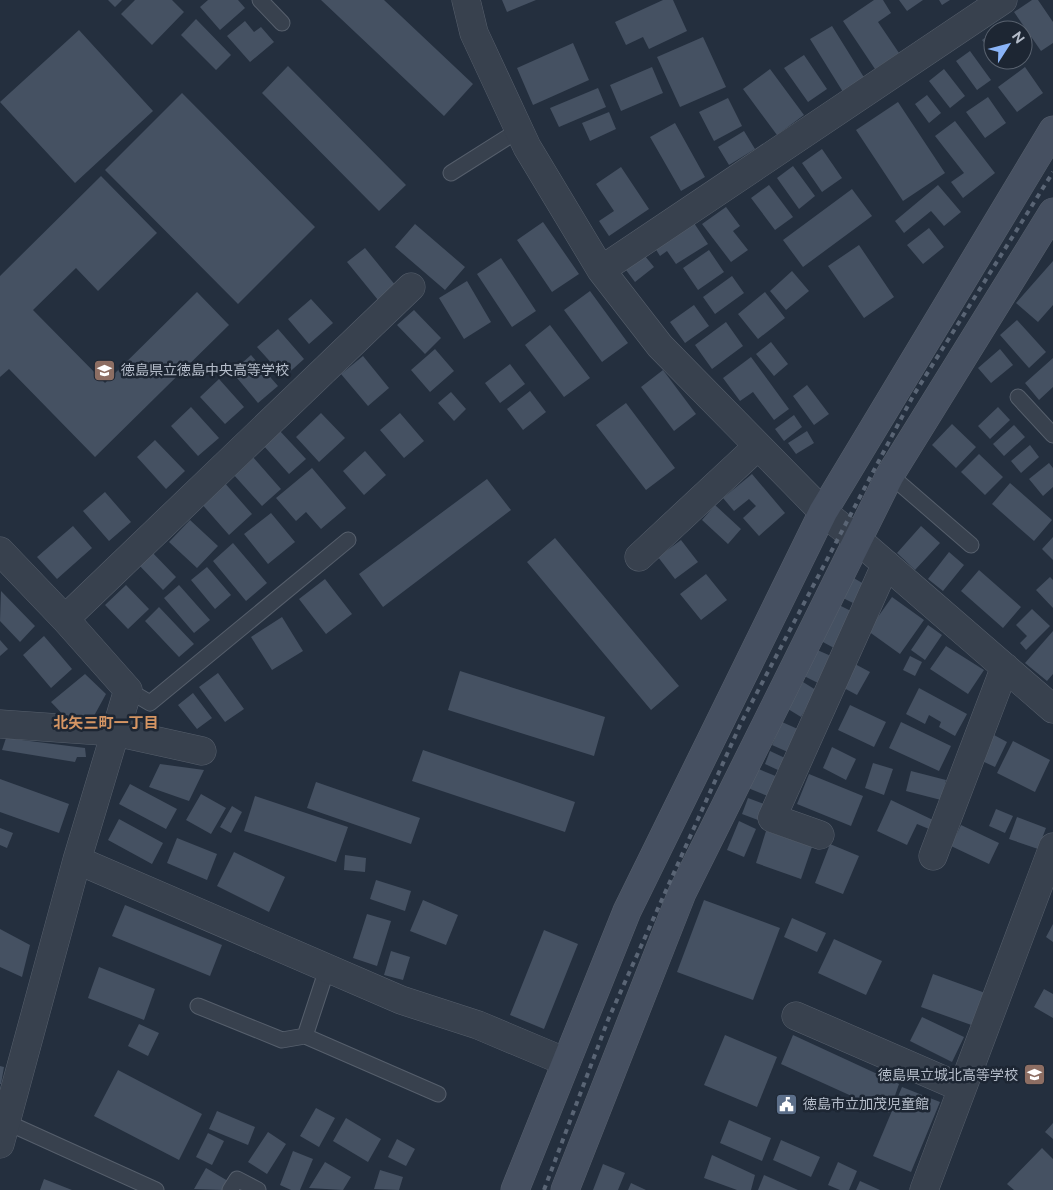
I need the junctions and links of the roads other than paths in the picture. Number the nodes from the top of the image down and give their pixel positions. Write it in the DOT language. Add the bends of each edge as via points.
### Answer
graph roads {
  1 [pos="260,0"];
  2 [pos="466,0"];
  3 [pos="1003,0"];
  4 [pos="282,23"];
  5 [pos="519,130"];
  6 [pos="1053,130"];
  7 [pos="450,173"];
  8 [pos="1053,212"];
  9 [pos="601,270"];
  10 [pos="411,287"];
  11 [pos="1018,397"];
  12 [pos="1053,435"];
  13 [pos="758,446"];
  14 [pos="890,475"];
  15 [pos="823,512"];
  16 [pos="348,540"];
  17 [pos="858,540"];
  18 [pos="971,545"];
  19 [pos="0,552"];
  20 [pos="638,557"];
  21 [pos="886,564"];
  22 [pos="65,619"];
  23 [pos="1005,667"];
  24 [pos="128,690"];
  25 [pos="1053,708"];
  26 [pos="0,724"];
  27 [pos="116,732"];
  28 [pos="202,751"];
  29 [pos="820,835"];
  30 [pos="1053,847"];
  31 [pos="933,856"];
  32 [pos="77,860"];
  33 [pos="327,969"];
  34 [pos="198,1006"];
  35 [pos="796,1016"];
  36 [pos="305,1036"];
  37 [pos="566,1062"];
  38 [pos="962,1088"];
  39 [pos="438,1094"];
  40 [pos="3,1133"];
  41 [pos="932,1186"];
  42 [pos="156,1190"];
  43 [pos="230,1190"];
  44 [pos="258,1190"];
  45 [pos="515,1190"];
  46 [pos="565,1190"];
  1 -- 4 [label="lane"];
  2 -- 5 [label="street" via="474,33"];
  3 -- 9 [label="street"];
  5 -- 7 [label="lane"];
  5 -- 9 [label="street" via="526,147"];
  6 -- 15 [label="street"];
  8 -- 14 [label="street"];
  9 -- 13 [label="street" via="660,346"];
  10 -- 22 [label="street"];
  11 -- 12 [label="lane"];
  13 -- 15 [label="street"];
  13 -- 20 [label="street"];
  14 -- 17 [label="street"];
  14 -- 18 [label="lane"];
  15 -- 17 [label="street"];
  15 -- 37 [label="street" via="627,911"];
  16 -- 24 [label="lane" via="150,703"];
  17 -- 21 [label="street"];
  17 -- 46 [label="street" via="682,893"];
  19 -- 22 [label="street"];
  21 -- 23 [label="street"];
  21 -- 29 [label="street" via="772,818"];
  22 -- 24 [label="street"];
  23 -- 25 [label="street"];
  23 -- 31 [label="street"];
  24 -- 27 [label="street"];
  26 -- 27 [label="street"];
  27 -- 28 [label="street"];
  27 -- 32 [label="street"];
  30 -- 38 [label="street"];
  32 -- 33 [label="street"];
  32 -- 40 [label="street"];
  33 -- 36 [label="lane"];
  33 -- 37 [label="street" via="400,1000 478,1025"];
  34 -- 36 [label="lane" via="282,1040"];
  35 -- 38 [label="street"];
  36 -- 39 [label="lane"];
  37 -- 45 [label="street"];
  38 -- 41 [label="street"];
  40 -- 42 [label="lane"];
  43 -- 44 [label="lane" via="237,1179"];
}
